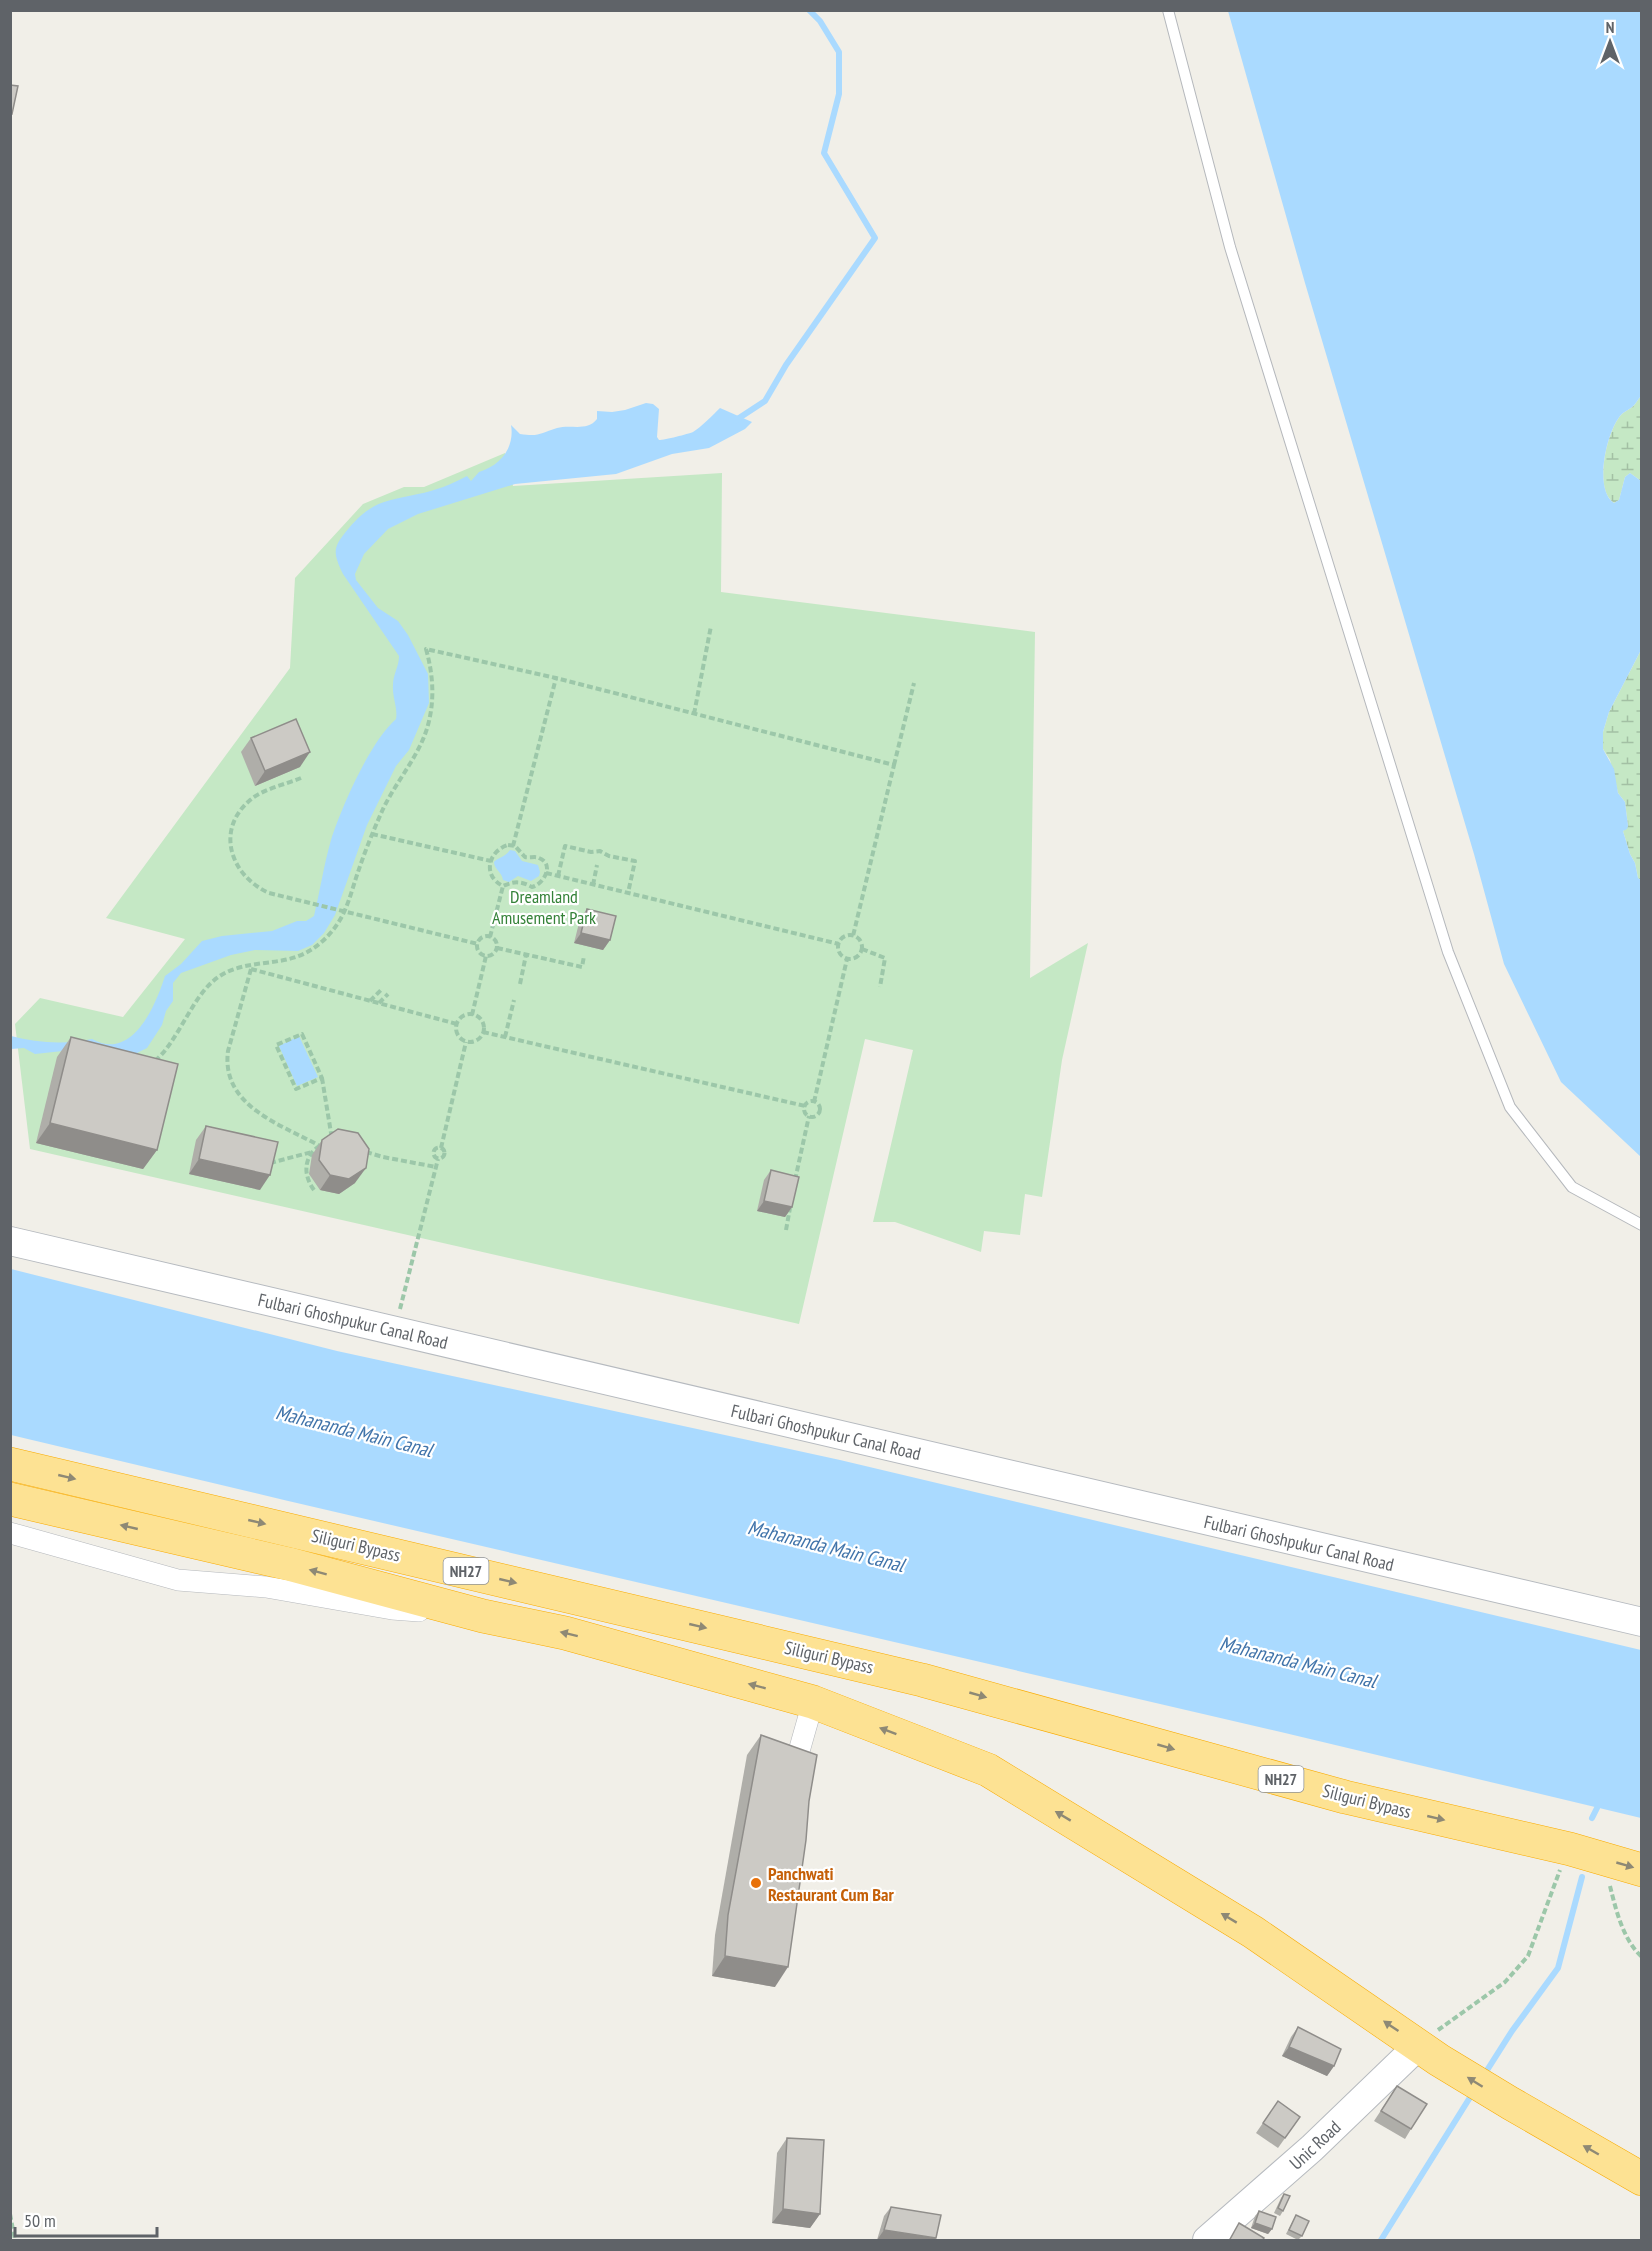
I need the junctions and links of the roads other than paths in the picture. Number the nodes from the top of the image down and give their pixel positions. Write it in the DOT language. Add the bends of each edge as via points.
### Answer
graph roads {
  1 [pos="1168,10"];
  2 [pos="1641,1225"];
  3 [pos="10,1241"];
  4 [pos="10,1464"];
  5 [pos="10,1499"];
  6 [pos="10,1533"];
  7 [pos="483,1616"];
  8 [pos="1641,1622"];
  9 [pos="813,1702"];
  10 [pos="789,1792"];
  11 [pos="1641,1870"];
  12 [pos="1429,2052"];
  13 [pos="1641,2179"];
  14 [pos="1207,2241"];
  1 -- 2 [label="lane" via="1230,247 1448,952 1510,1107 1572,1187"];
  3 -- 8 [label="street, Fulbari Ghoshpukur Canal Road"];
  4 -- 11 [label="highway, Siliguri Bypass / NH27, one-way" via="911,1677 1345,1797 1570,1849"];
  7 -- 5 [label="highway, NH27, one-way" via="290,1564"];
  6 -- 7 [label="street" via="178,1580 266,1587 392,1609"];
  9 -- 7 [label="highway, NH27, one-way" via="565,1633"];
  9 -- 10 [label="street"];
  12 -- 9 [label="highway, NH27, one-way" via="1253,1932 988,1770"];
  13 -- 12 [label="highway, one-way"];
  12 -- 14 [label="street, Unic Road"];
}
